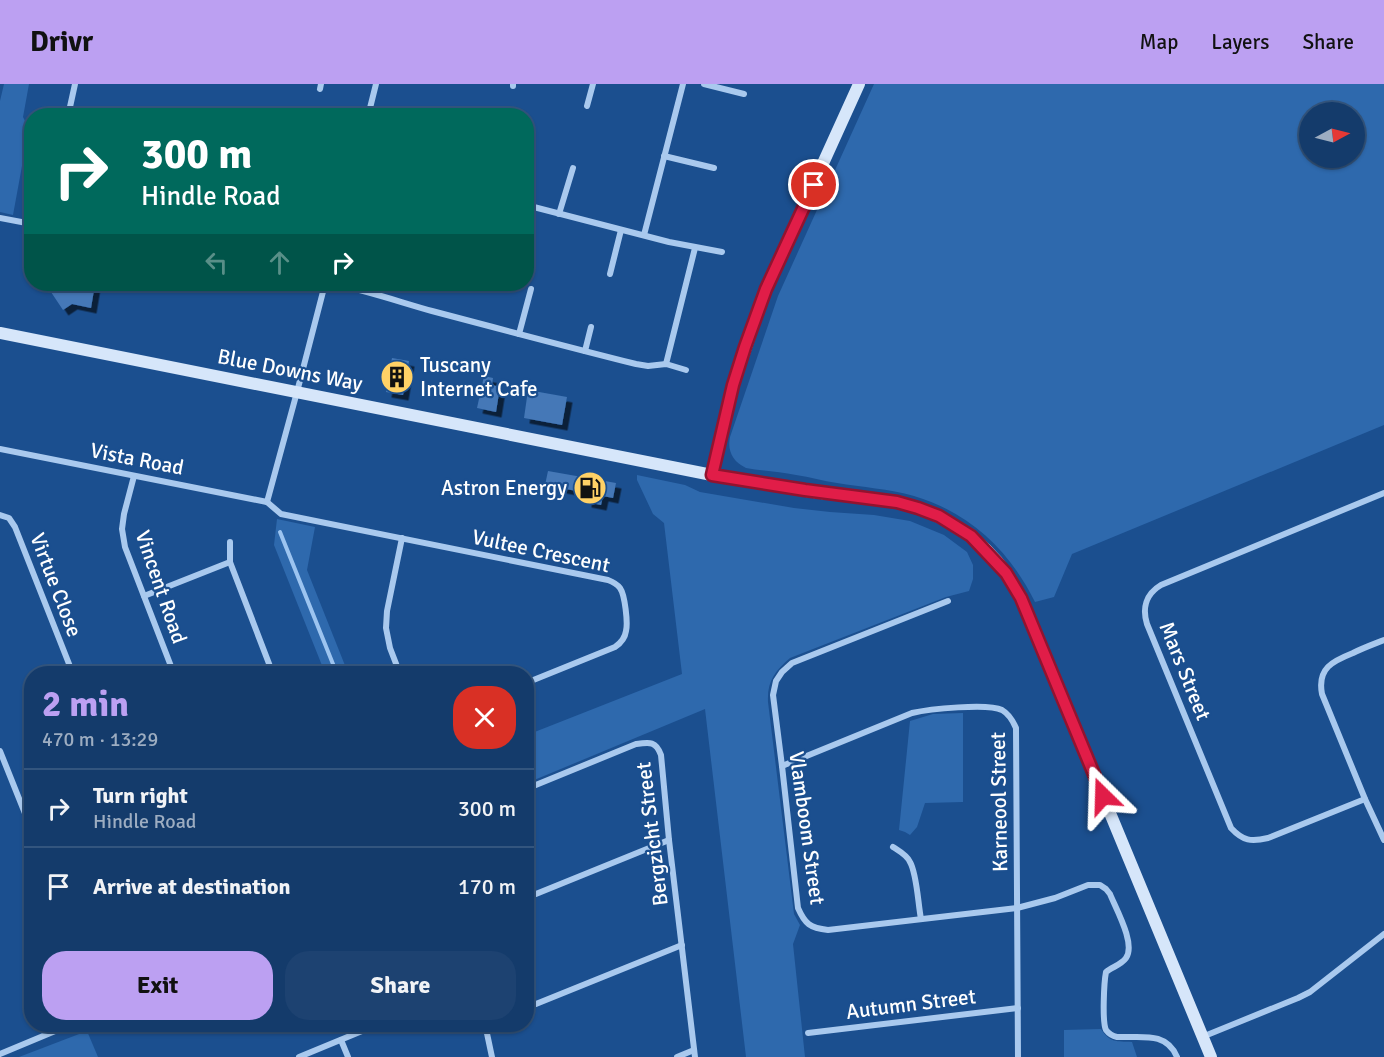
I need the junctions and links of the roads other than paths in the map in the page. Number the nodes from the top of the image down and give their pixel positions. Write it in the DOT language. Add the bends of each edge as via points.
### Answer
graph roads {
  1 [pos="75,84"];
  2 [pos="376,84"];
  3 [pos="593,84"];
  4 [pos="683,84"];
  5 [pos="704,84"];
  6 [pos="859,84"];
  7 [pos="731,87"];
  8 [pos="744,94"];
  9 [pos="587,106"];
  10 [pos="70,108"];
  11 [pos="370,108"];
  12 [pos="664,156"];
  13 [pos="573,168"];
  14 [pos="714,168"];
  15 [pos="534,207"];
  16 [pos="559,214"];
  17 [pos="0,218"];
  18 [pos="24,222"];
  19 [pos="621,230"];
  20 [pos="644,235"];
  21 [pos="695,248"];
  22 [pos="722,252"];
  23 [pos="610,274"];
  24 [pos="323,291"];
  25 [pos="366,291"];
  26 [pos="530,291"];
  27 [pos="375,293"];
  28 [pos="591,327"];
  29 [pos="0,333"];
  30 [pos="519,334"];
  31 [pos="585,351"];
  32 [pos="666,364"];
  33 [pos="686,370"];
  34 [pos="297,392"];
  35 [pos="0,449"];
  36 [pos="712,475"];
  37 [pos="134,476"];
  38 [pos="1383,497"];
  39 [pos="267,502"];
  40 [pos="0,515"];
  41 [pos="402,538"];
  42 [pos="230,542"];
  43 [pos="230,562"];
  44 [pos="144,596"];
  45 [pos="948,601"];
  46 [pos="1384,640"];
  47 [pos="70,666"];
  48 [pos="171,666"];
  49 [pos="270,666"];
  50 [pos="397,666"];
  51 [pos="534,680"];
  52 [pos="0,751"];
  53 [pos="782,766"];
  54 [pos="534,786"];
  55 [pos="1365,799"];
  56 [pos="24,811"];
  57 [pos="669,840"];
  58 [pos="1384,840"];
  59 [pos="893,847"];
  60 [pos="534,895"];
  61 [pos="1017,908"];
  62 [pos="921,919"];
  63 [pos="1384,934"];
  64 [pos="682,945"];
  65 [pos="534,1005"];
  66 [pos="1018,1008"];
  67 [pos="53,1032"];
  68 [pos="360,1032"];
  69 [pos="487,1032"];
  70 [pos="808,1033"];
  71 [pos="1202,1037"];
  72 [pos="341,1040"];
  73 [pos="0,1054"];
  74 [pos="694,1054"];
  75 [pos="299,1057"];
  76 [pos="348,1057"];
  77 [pos="492,1057"];
  78 [pos="677,1057"];
  79 [pos="1018,1057"];
  80 [pos="1177,1057"];
  81 [pos="1211,1057"];
  1 -- 10 [label="street"];
  2 -- 11 [label="street"];
  3 -- 9 [label="street"];
  4 -- 12 [label="street"];
  5 -- 7 [label="street"];
  6 -- 36 [label="street" via="762,300 733,385"];
  7 -- 8 [label="street"];
  12 -- 14 [label="street"];
  12 -- 20 [label="street"];
  13 -- 16 [label="street"];
  15 -- 16 [label="street"];
  16 -- 19 [label="street"];
  17 -- 18 [label="street"];
  19 -- 20 [label="street"];
  19 -- 23 [label="street"];
  20 -- 21 [label="street"];
  21 -- 22 [label="street"];
  21 -- 32 [label="street"];
  24 -- 34 [label="street"];
  25 -- 27 [label="street"];
  26 -- 30 [label="street"];
  27 -- 30 [label="street"];
  28 -- 31 [label="street"];
  29 -- 34 [label="street, Blue Downs Way"];
  30 -- 31 [label="street"];
  31 -- 32 [label="street" via="640,365"];
  32 -- 33 [label="street"];
  34 -- 36 [label="street, Blue Downs Way"];
  34 -- 39 [label="street"];
  35 -- 37 [label="street, Vista Road"];
  36 -- 71 [label="street, Blue Downs Way" via="918,508 971,536 1006,573 1027,610"];
  37 -- 39 [label="street, Vista Road"];
  37 -- 44 [label="street, Vincent Road" via="122,529"];
  38 -- 55 [label="street, Mars Street" via="1161,585 1150,594 1144,612 1231,828 1238,836 1257,841 1268,838"];
  39 -- 41 [label="street, Vultee Crescent" via="281,514"];
  40 -- 47 [label="street, Virtue Close" via="9,518 15,527"];
  41 -- 50 [label="street" via="386,628"];
  41 -- 51 [label="street, Vultee Crescent" via="608,580 619,586 627,625 620,643"];
  42 -- 43 [label="street"];
  43 -- 44 [label="street"];
  43 -- 49 [label="street"];
  44 -- 48 [label="street, Vincent Road"];
  45 -- 53 [label="street, Vlamboom Street" via="792,663 782,672 773,695"];
  46 -- 55 [label="street" via="1332,663 1321,680 1322,694"];
  52 -- 56 [label="street"];
  53 -- 61 [label="street, Karneool Street" via="912,713 946,708 1000,709 1016,728"];
  53 -- 62 [label="street, Vlamboom Street" via="798,908 808,925 828,930"];
  54 -- 57 [label="street, Bergzicht Street" via="636,744 654,743 661,755"];
  55 -- 58 [label="street"];
  57 -- 60 [label="street"];
  57 -- 64 [label="street, Bergzicht Street"];
  59 -- 62 [label="street" via="903,853 914,872"];
  61 -- 62 [label="street, Vlamboom Street"];
  61 -- 66 [label="street, Karneool Street"];
  61 -- 80 [label="street, Vlamboom Street" via="1088,885 1106,889 1130,947 1124,960 1106,972 1106,1030 1117,1037 1162,1040 1174,1049"];
  63 -- 71 [label="street" via="1310,992"];
  64 -- 65 [label="street"];
  64 -- 74 [label="street, Bergzicht Street"];
  66 -- 70 [label="street, Autumn Street"];
  66 -- 79 [label="street, Karneool Street"];
  67 -- 73 [label="street"];
  68 -- 72 [label="street"];
  69 -- 77 [label="street"];
  71 -- 81 [label="street, Blue Downs Way"];
  72 -- 75 [label="street"];
  72 -- 76 [label="street"];
  74 -- 78 [label="street"];
}
